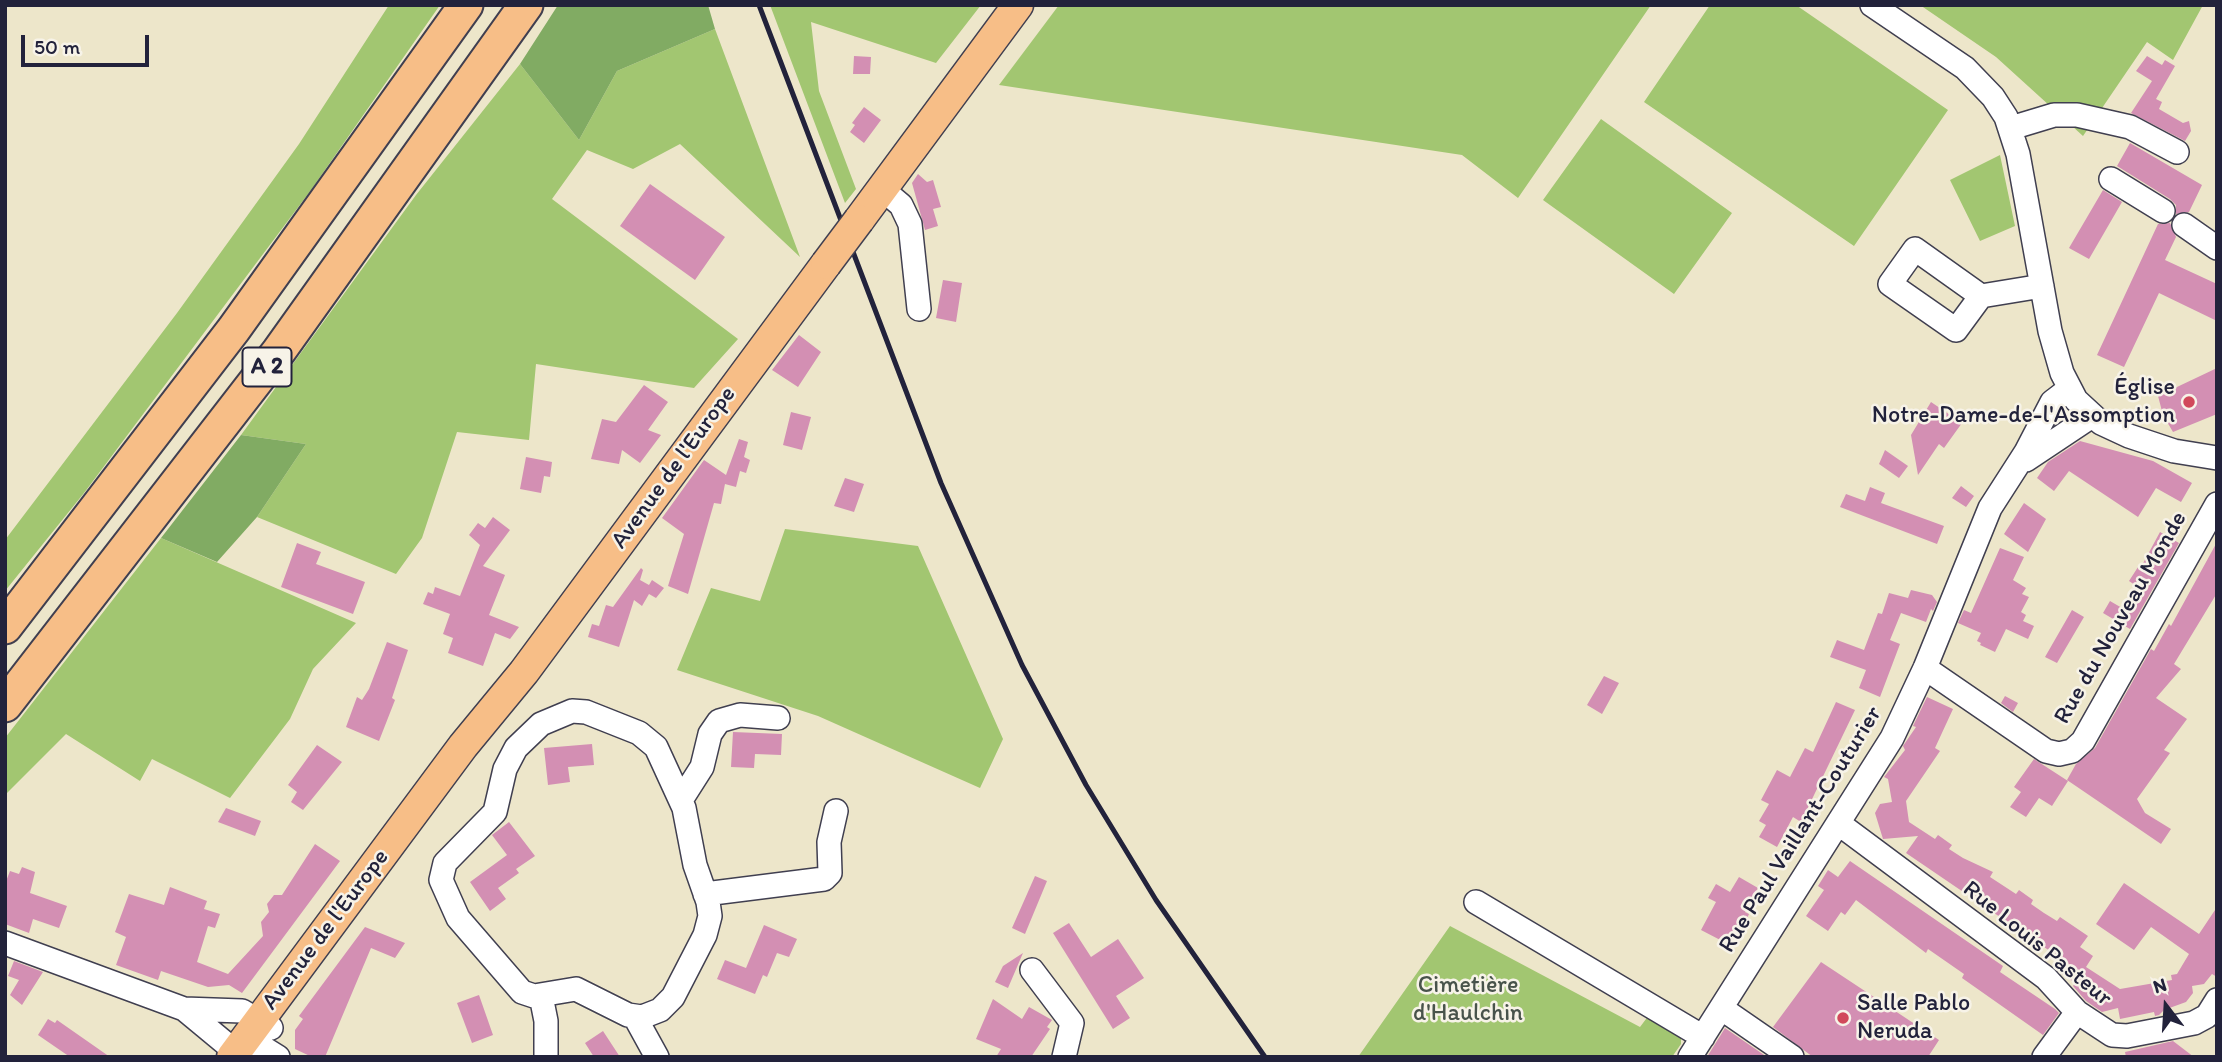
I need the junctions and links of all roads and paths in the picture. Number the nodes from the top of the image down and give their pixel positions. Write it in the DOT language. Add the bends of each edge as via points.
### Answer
graph roads {
  1 [pos="466,5"];
  2 [pos="526,5"];
  3 [pos="1018,5"];
  4 [pos="1872,5"];
  5 [pos="2011,128"];
  6 [pos="2178,152"];
  7 [pos="2111,179"];
  8 [pos="881,189"];
  9 [pos="2163,212"];
  10 [pos="2184,225"];
  11 [pos="2217,248"];
  12 [pos="2042,286"];
  13 [pos="1981,296"];
  14 [pos="919,309"];
  15 [pos="2068,389"];
  16 [pos="2092,416"];
  17 [pos="2217,458"];
  18 [pos="2013,471"];
  19 [pos="2217,503"];
  20 [pos="5,627"];
  21 [pos="1925,668"];
  22 [pos="5,705"];
  23 [pos="778,719"];
  24 [pos="681,800"];
  25 [pos="836,811"];
  26 [pos="1838,823"];
  27 [pos="705,894"];
  28 [pos="1476,902"];
  29 [pos="5,943"];
  30 [pos="1031,970"];
  31 [pos="541,996"];
  32 [pos="1721,1008"];
  33 [pos="184,1009"];
  34 [pos="2077,1012"];
  35 [pos="2213,1015"];
  36 [pos="635,1017"];
  37 [pos="1703,1037"];
  38 [pos="252,1045"];
  39 [pos="546,1057"];
  40 [pos="656,1057"];
  41 [pos="1064,1057"];
  42 [pos="1689,1057"];
  43 [pos="1792,1057"];
  44 [pos="2044,1057"];
  1 -- 20 [label="highway, A 2" via="234,329"];
  2 -- 22 [label="highway, A 2" via="279,351"];
  3 -- 8 [label="main road"];
  4 -- 5 [label="street" via="1965,68 1993,97"];
  5 -- 6 [label="street" via="2054,115 2077,116 2130,127"];
  5 -- 12 [label="street"];
  7 -- 9 [label="street"];
  8 -- 14 [label="street" via="901,205 910,224"];
  8 -- 38 [label="main road, Avenue de l'Europe, bridge" via="524,672 397,861"];
  10 -- 11 [label="street"];
  12 -- 13 [label="street"];
  12 -- 15 [label="street"];
  15 -- 16 [label="street"];
  15 -- 18 [label="street, Rue Paul Vaillant-Couturier" via="2052,402"];
  16 -- 17 [label="street" via="2147,443"];
  16 -- 18 [label="street, Rue Paul Vaillant-Couturier"];
  18 -- 21 [label="street, Rue Paul Vaillant-Couturier" via="1985,519"];
  19 -- 21 [label="street, Rue du Nouveau Monde" via="2082,741 2072,751 2046,751"];
  21 -- 26 [label="street, Rue Paul Vaillant-Couturier" via="1892,738"];
  23 -- 24 [label="street" via="740,715 719,722 710,734 702,767"];
  24 -- 27 [label="street"];
  24 -- 31 [label="street" via="651,741 586,712 556,715 516,748 505,769 495,812 449,858 441,880 458,918 516,987"];
  25 -- 27 [label="street" via="829,842 830,873 824,879"];
  26 -- 32 [label="street, Rue Paul Vaillant-Couturier"];
  26 -- 34 [label="street, Rue Louis Pasteur" via="2046,978"];
  27 -- 36 [label="street" via="708,926 673,998 660,1010"];
  28 -- 37 [label="street"];
  29 -- 33 [label="street"];
  30 -- 41 [label="street" via="1072,1023"];
  31 -- 36 [label="street" via="576,989"];
  31 -- 39 [label="street"];
  32 -- 37 [label="street, Rue Paul Vaillant-Couturier"];
  32 -- 43 [label="street"];
  33 -- 38 [label="street"];
  33 -- 38 [label="street" via="235,1010"];
  34 -- 35 [label="street, Rue Louis Pasteur" via="2119,1036 2185,1025"];
  34 -- 44 [label="street"];
  36 -- 40 [label="street"];
  37 -- 42 [label="street, Rue Paul Vaillant-Couturier"];
}
